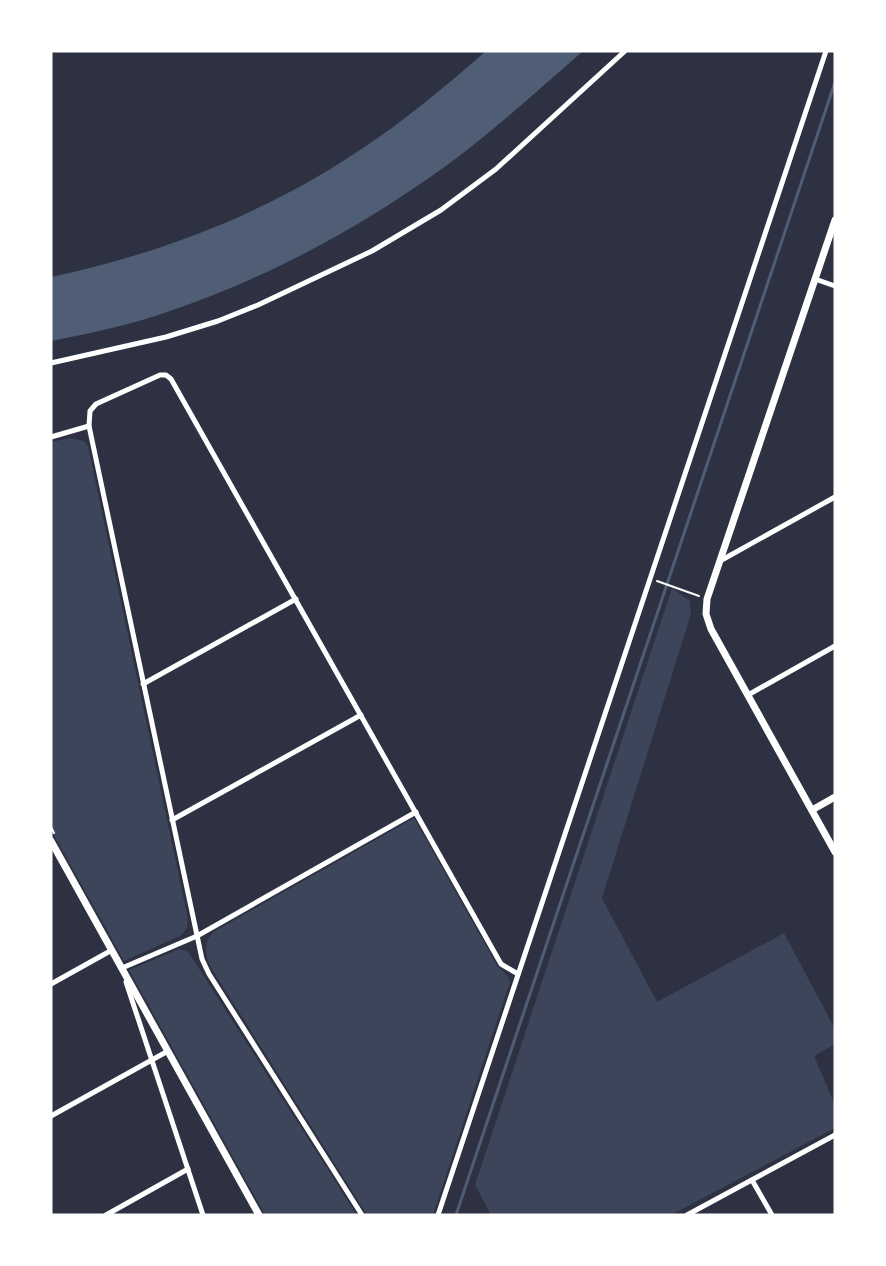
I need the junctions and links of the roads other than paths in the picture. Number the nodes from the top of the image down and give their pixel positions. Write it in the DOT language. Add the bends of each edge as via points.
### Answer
graph roads {
  1 [pos="625,51"];
  2 [pos="826,51"];
  3 [pos="835,220"];
  4 [pos="815,279"];
  5 [pos="835,286"];
  6 [pos="51,363"];
  7 [pos="89,426"];
  8 [pos="51,437"];
  9 [pos="835,497"];
  10 [pos="720,561"];
  11 [pos="296,599"];
  12 [pos="835,646"];
  13 [pos="143,684"];
  14 [pos="748,695"];
  15 [pos="361,715"];
  16 [pos="835,797"];
  17 [pos="812,810"];
  18 [pos="416,812"];
  19 [pos="172,820"];
  20 [pos="51,841"];
  21 [pos="54,852"];
  22 [pos="835,852"];
  23 [pos="196,936"];
  24 [pos="112,950"];
  25 [pos="122,968"];
  26 [pos="518,974"];
  27 [pos="51,984"];
  28 [pos="168,1051"];
  29 [pos="152,1060"];
  30 [pos="51,1116"];
  31 [pos="835,1135"];
  32 [pos="188,1169"];
  33 [pos="752,1180"];
  34 [pos="106,1215"];
  35 [pos="203,1215"];
  36 [pos="259,1215"];
  37 [pos="362,1215"];
  38 [pos="438,1215"];
  39 [pos="687,1215"];
  40 [pos="772,1215"];
  1 -- 6 [label="street" via="496,169 441,210 372,251 224,319 166,337"];
  2 -- 26 [label="street"];
  3 -- 4 [label="street"];
  4 -- 5 [label="street"];
  4 -- 10 [label="street"];
  7 -- 8 [label="street"];
  7 -- 11 [label="street" via="90,411 100,402 166,375 173,381"];
  7 -- 13 [label="street"];
  9 -- 10 [label="street"];
  10 -- 14 [label="street" via="706,614"];
  11 -- 13 [label="street"];
  11 -- 15 [label="street"];
  12 -- 14 [label="street"];
  13 -- 19 [label="street"];
  14 -- 17 [label="street"];
  15 -- 18 [label="street"];
  15 -- 19 [label="street"];
  16 -- 17 [label="street"];
  17 -- 22 [label="street"];
  18 -- 23 [label="street"];
  18 -- 26 [label="street" via="501,964"];
  19 -- 23 [label="street"];
  20 -- 21 [label="street"];
  21 -- 24 [label="street"];
  23 -- 25 [label="street"];
  23 -- 37 [label="street" via="203,963"];
  24 -- 25 [label="street"];
  24 -- 27 [label="street"];
  25 -- 28 [label="street"];
  25 -- 29 [label="street"];
  26 -- 38 [label="street"];
  28 -- 29 [label="street"];
  28 -- 36 [label="street"];
  29 -- 30 [label="street"];
  29 -- 32 [label="street"];
  31 -- 33 [label="street"];
  32 -- 34 [label="street"];
  32 -- 35 [label="street"];
  33 -- 39 [label="street"];
  33 -- 40 [label="street"];
}
